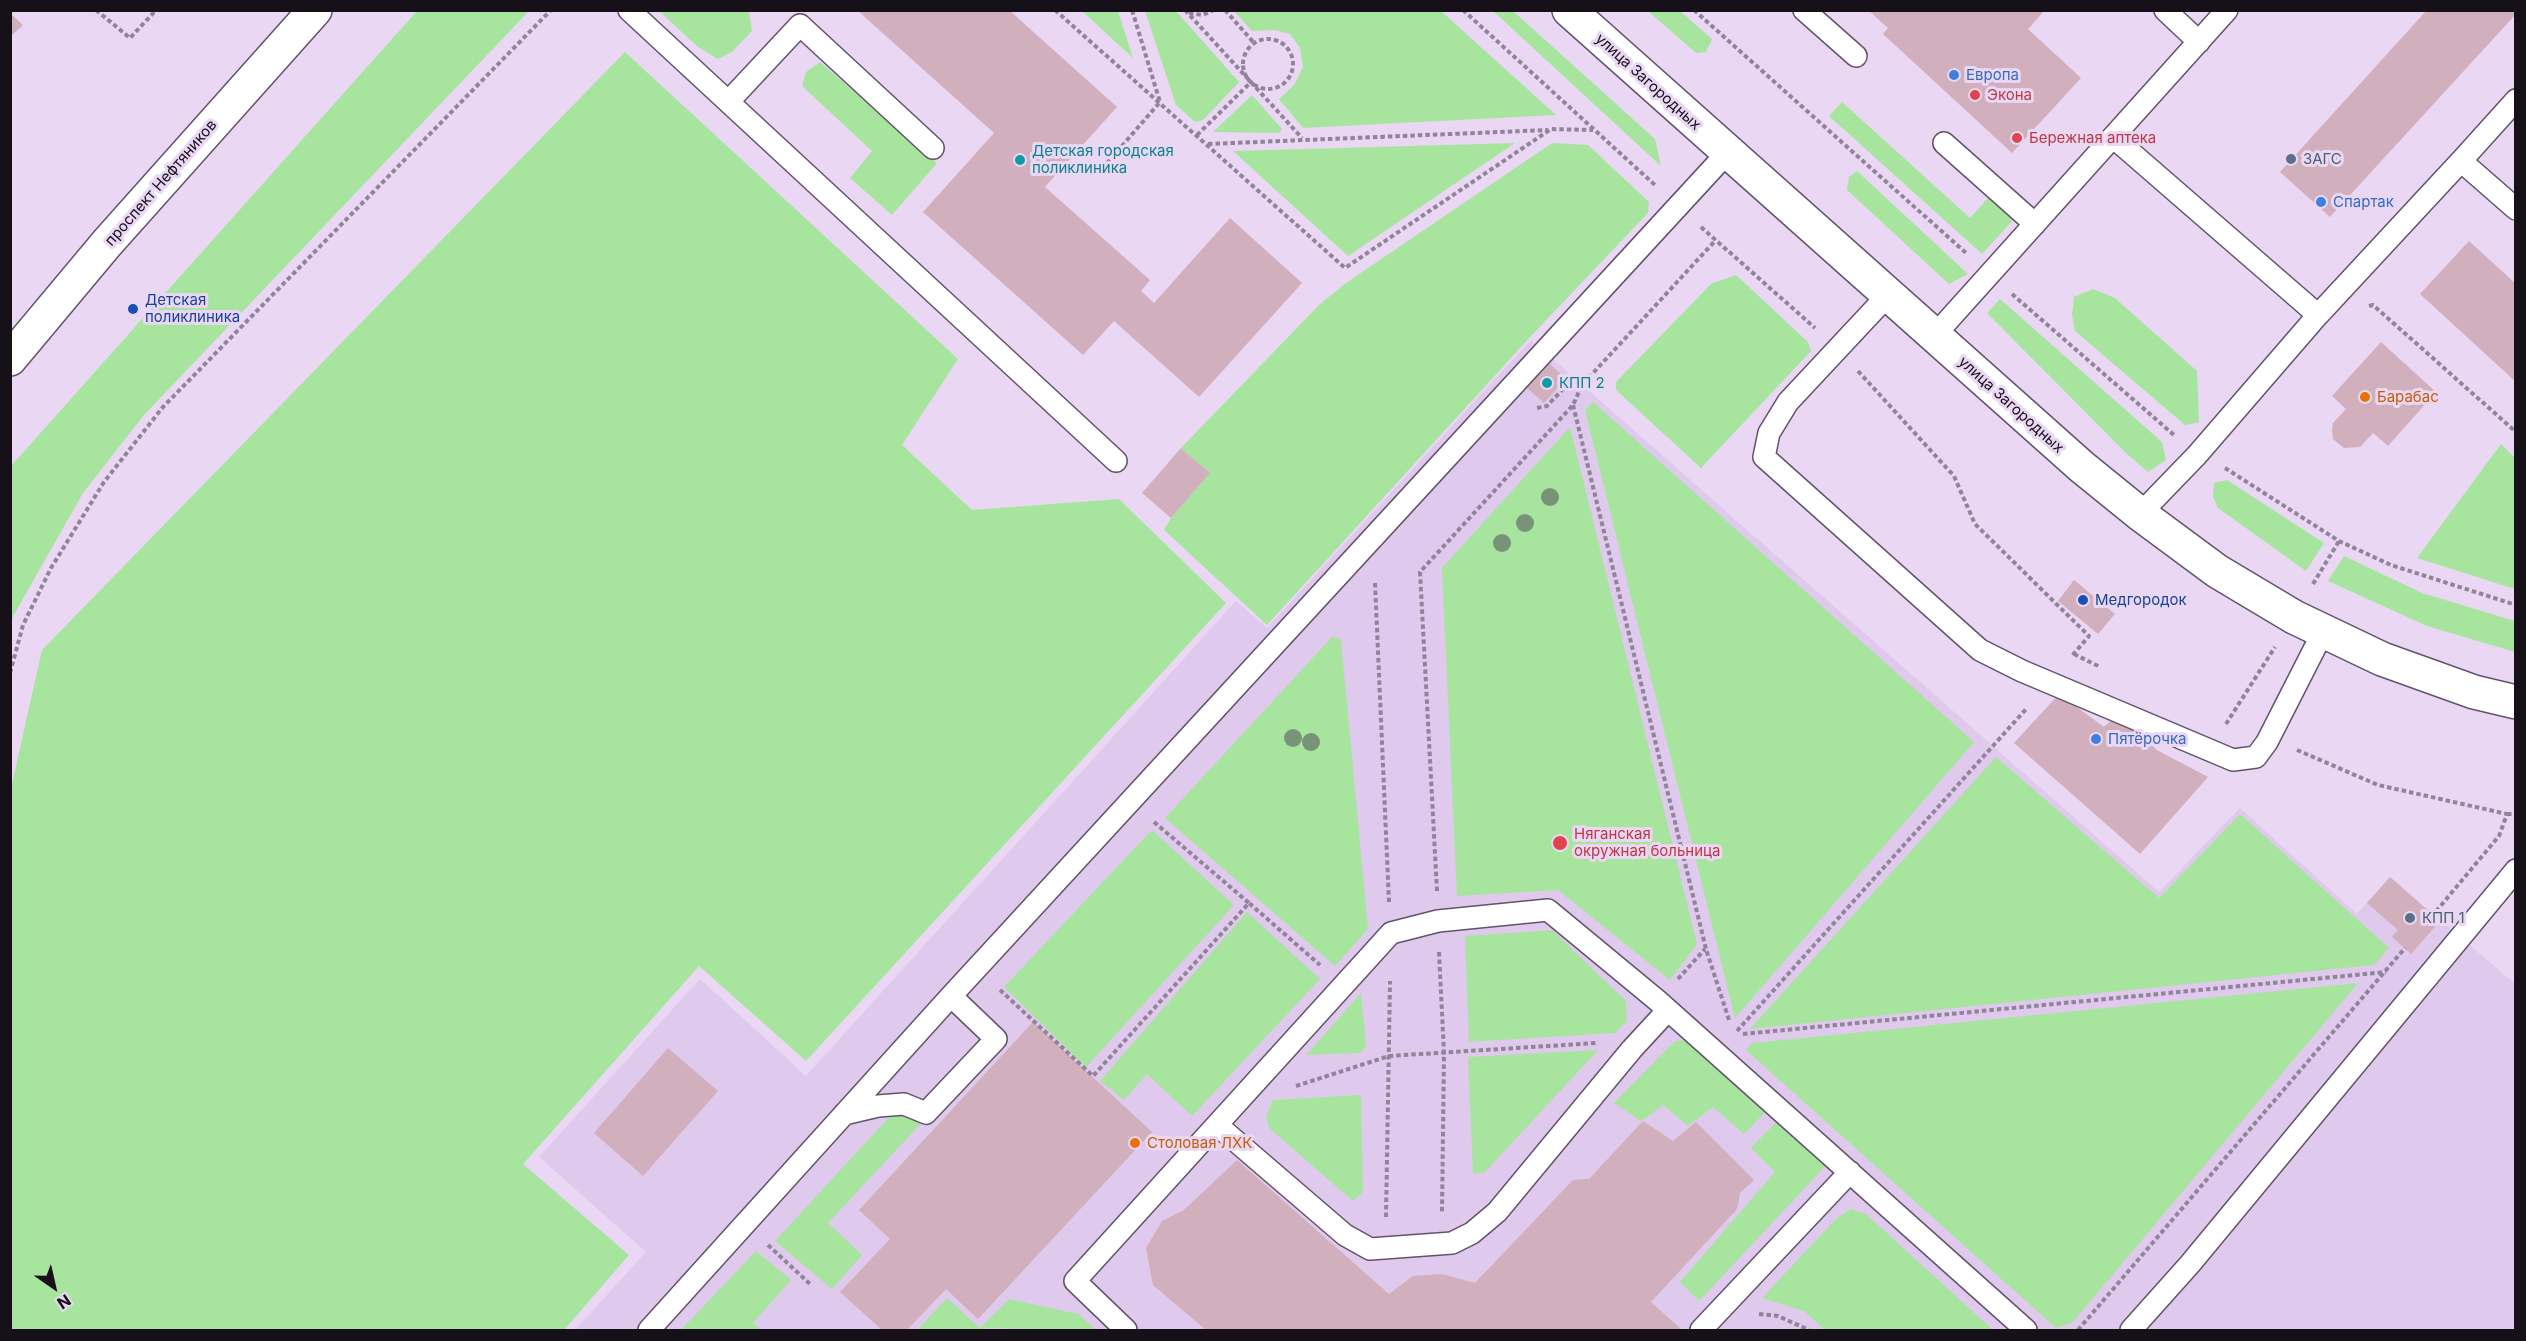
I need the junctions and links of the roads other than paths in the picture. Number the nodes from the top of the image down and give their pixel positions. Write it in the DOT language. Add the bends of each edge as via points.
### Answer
graph roads {
  1 [pos="315,10"];
  2 [pos="629,10"];
  3 [pos="1569,10"];
  4 [pos="1804,10"];
  5 [pos="2165,10"];
  6 [pos="2227,10"];
  7 [pos="2199,42"];
  8 [pos="1856,56"];
  9 [pos="2516,100"];
  10 [pos="729,101"];
  11 [pos="2113,137"];
  12 [pos="1944,143"];
  13 [pos="933,148"];
  14 [pos="1728,153"];
  15 [pos="2461,161"];
  16 [pos="2516,209"];
  17 [pos="2035,224"];
  18 [pos="1887,296"];
  19 [pos="2318,315"];
  20 [pos="1934,336"];
  21 [pos="10,359"];
  22 [pos="1116,461"];
  23 [pos="2140,514"];
  24 [pos="2323,632"];
  25 [pos="2516,702"];
  26 [pos="2516,870"];
  27 [pos="951,996"];
  28 [pos="1663,1005"];
  29 [pos="844,1114"];
  30 [pos="1217,1125"];
  31 [pos="1850,1173"];
  32 [pos="649,1330"];
  33 [pos="1126,1330"];
  34 [pos="1701,1330"];
  35 [pos="2026,1330"];
  36 [pos="2131,1330"];
  1 -- 21 [label="main road, проспект Нефтяников" via="107,243"];
  2 -- 10 [label="lane"];
  3 -- 14 [label="main road, улица Загородных"];
  4 -- 8 [label="lane"];
  5 -- 7 [label="lane"];
  6 -- 7 [label="lane"];
  7 -- 11 [label="lane"];
  9 -- 15 [label="lane"];
  10 -- 13 [label="lane" via="800,25"];
  10 -- 22 [label="lane"];
  11 -- 17 [label="lane"];
  11 -- 19 [label="lane"];
  12 -- 17 [label="lane"];
  14 -- 18 [label="main road, улица Загородных"];
  14 -- 27 [label="lane"];
  15 -- 16 [label="lane"];
  15 -- 19 [label="lane"];
  17 -- 20 [label="lane"];
  18 -- 20 [label="main road, улица Загородных"];
  18 -- 24 [label="lane" via="1788,402 1769,433 1764,457 1980,650 2233,760 2256,757 2267,742"];
  19 -- 23 [label="lane" via="2197,455"];
  20 -- 23 [label="main road, улица Загородных"];
  23 -- 24 [label="main road, улица Загородных" via="2217,571"];
  24 -- 25 [label="main road, улица Загородных" via="2426,676"];
  26 -- 36 [label="lane"];
  27 -- 29 [label="lane"];
  27 -- 29 [label="lane" via="996,1039 926,1113 904,1104"];
  28 -- 30 [label="lane" via="1548,910 1438,921 1391,933"];
  28 -- 30 [label="lane" via="1632,1049 1497,1212 1472,1233 1452,1243 1370,1249 1345,1235"];
  28 -- 31 [label="lane"];
  29 -- 32 [label="lane"];
  30 -- 33 [label="lane" via="1074,1281"];
  31 -- 34 [label="lane"];
  31 -- 35 [label="lane"];
}
